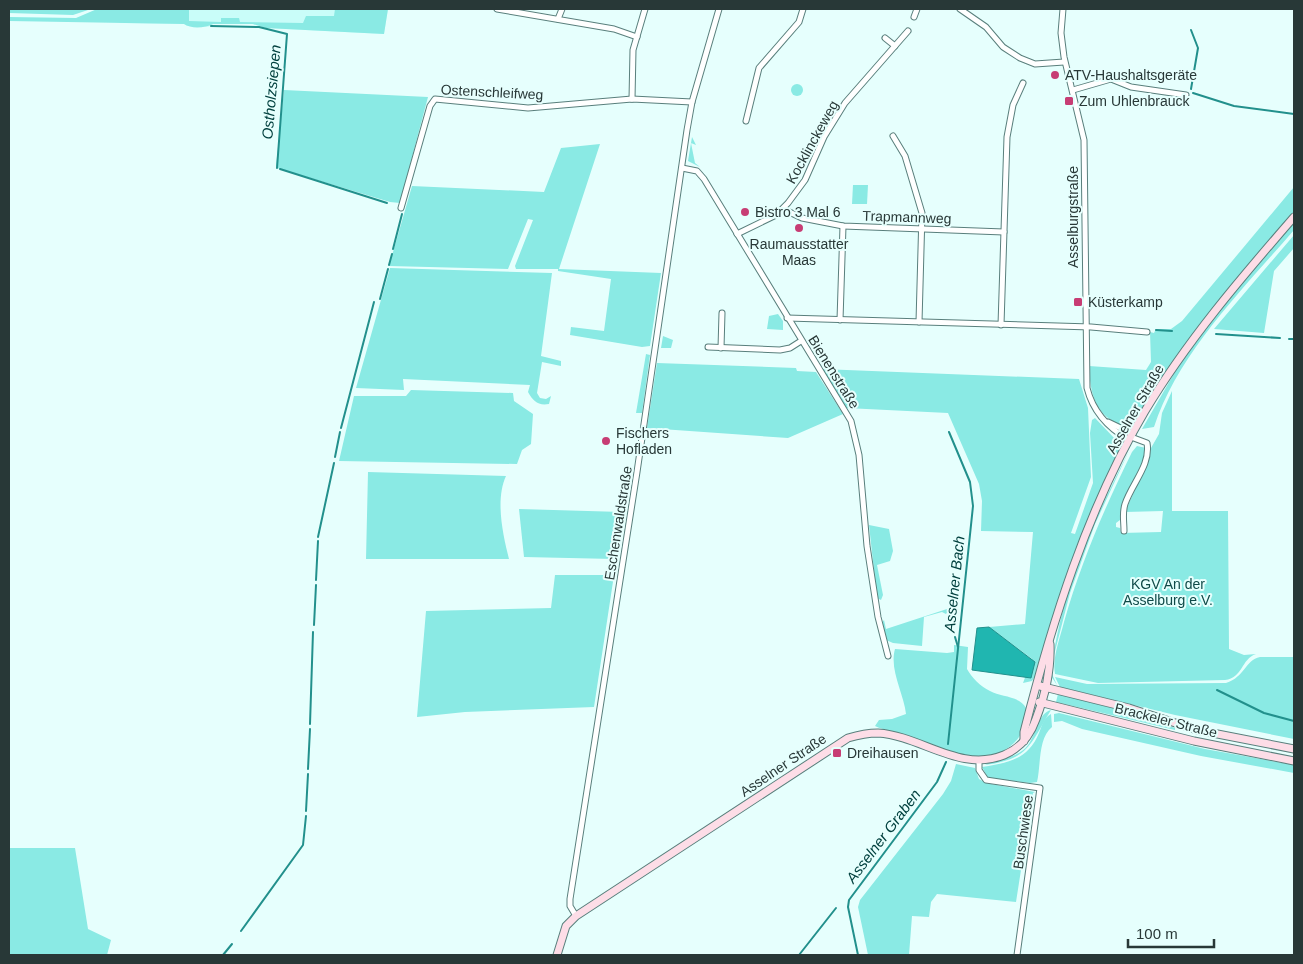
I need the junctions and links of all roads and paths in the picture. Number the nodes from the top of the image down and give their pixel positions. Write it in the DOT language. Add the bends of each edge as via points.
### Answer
graph roads {
  1 [pos="497,9"];
  2 [pos="562,9"];
  3 [pos="645,9"];
  4 [pos="719,9"];
  5 [pos="803,9"];
  6 [pos="917,9"];
  7 [pos="960,9"];
  8 [pos="1063,9"];
  9 [pos="914,18"];
  10 [pos="558,19"];
  11 [pos="908,31"];
  12 [pos="636,37"];
  13 [pos="885,38"];
  14 [pos="895,46"];
  15 [pos="1064,62"];
  16 [pos="1023,83"];
  17 [pos="1073,90"];
  18 [pos="1186,95"];
  19 [pos="632,99"];
  20 [pos="692,102"];
  21 [pos="746,121"];
  22 [pos="893,136"];
  23 [pos="682,168"];
  24 [pos="401,208"];
  25 [pos="783,209"];
  26 [pos="1294,217"];
  27 [pos="843,226"];
  28 [pos="921,229"];
  29 [pos="1004,232"];
  30 [pos="737,234"];
  31 [pos="722,313"];
  32 [pos="787,318"];
  33 [pos="840,320"];
  34 [pos="919,322"];
  35 [pos="1001,325"];
  36 [pos="1085,327"];
  37 [pos="1147,332"];
  38 [pos="801,341"];
  39 [pos="708,348"];
  40 [pos="721,348"];
  41 [pos="1131,437"];
  42 [pos="1124,531"];
  43 [pos="1050,644"];
  44 [pos="888,656"];
  45 [pos="1036,685"];
  46 [pos="1045,687"];
  47 [pos="1032,701"];
  48 [pos="1041,703"];
  49 [pos="1024,741"];
  50 [pos="1294,748"];
  51 [pos="979,760"];
  52 [pos="1294,761"];
  53 [pos="576,916"];
  54 [pos="557,955"];
  55 [pos="1017,955"];
  1 -- 10 [label="street"];
  2 -- 10 [label="street"];
  3 -- 12 [label="street"];
  4 -- 20 [label="street, Eschenwaldstraße"];
  5 -- 21 [label="street" via="798,22 759,68"];
  6 -- 9 [label="street"];
  7 -- 15 [label="street" via="986,27 1003,47 1020,58 1035,64"];
  8 -- 15 [label="street, Asselburgstraße"];
  10 -- 12 [label="street" via="614,29"];
  11 -- 14 [label="street, Kocklinckeweg"];
  12 -- 19 [label="street"];
  13 -- 14 [label="street"];
  14 -- 25 [label="street, Kocklinckeweg" via="845,103 824,137 805,180"];
  15 -- 17 [label="street, Asselburgstraße"];
  16 -- 29 [label="street" via="1013,105 1007,137"];
  17 -- 18 [label="street" via="1111,79 1131,87"];
  17 -- 36 [label="street, Asselburgstraße" via="1084,140"];
  19 -- 20 [label="street, Ostenschleifweg"];
  19 -- 24 [label="street, Ostenschleifweg" via="528,108 434,99"];
  20 -- 23 [label="street, Eschenwaldstraße"];
  22 -- 28 [label="street" via="904,156 922,213"];
  23 -- 30 [label="street, Bienenstraße" via="700,174"];
  23 -- 53 [label="street, Eschenwaldstraße" via="570,906"];
  25 -- 27 [label="street, Trapmannweg" via="802,218"];
  25 -- 30 [label="street, Kocklinckeweg"];
  26 -- 41 [label="main road, Asselner Straße" via="1197,333"];
  27 -- 28 [label="street, Trapmannweg"];
  27 -- 33 [label="street"];
  28 -- 29 [label="street, Trapmannweg"];
  28 -- 34 [label="street"];
  29 -- 35 [label="street"];
  30 -- 32 [label="street, Bienenstraße"];
  31 -- 40 [label="street"];
  32 -- 33 [label="street"];
  32 -- 38 [label="street, Bienenstraße"];
  33 -- 34 [label="street"];
  34 -- 35 [label="street"];
  35 -- 36 [label="street"];
  36 -- 37 [label="street"];
  36 -- 41 [label="street, Asselburgstraße" via="1087,388 1095,410 1105,421"];
  38 -- 40 [label="street" via="780,350"];
  38 -- 44 [label="street, Bienenstraße" via="853,426 875,599"];
  39 -- 40 [label="street"];
  41 -- 42 [label="street, Asselburgstraße" via="1147,442 1148,454 1125,503"];
  41 -- 43 [label="main road, Asselner Straße" via="1088,530"];
  43 -- 45 [label="main road, Asselner Straße"];
  43 -- 46 [label="main road, Asselner Straße"];
  45 -- 46 [label="main road, Brackeler Straße"];
  45 -- 47 [label="main road, Asselner Straße"];
  46 -- 48 [label="main road, Asselner Straße"];
  46 -- 50 [label="main road, Brackeler Straße" via="1197,730"];
  47 -- 48 [label="main road, Brackeler Straße"];
  47 -- 49 [label="main road, Asselner Straße"];
  48 -- 49 [label="main road, Asselner Straße" via="1034,726"];
  48 -- 52 [label="main road, Brackeler Straße" via="1194,741"];
  49 -- 51 [label="main road, Asselner Straße" via="1002,756"];
  51 -- 53 [label="main road, Asselner Straße" via="960,758 886,734 870,733 848,738"];
  51 -- 55 [label="street, Buschwiese" via="979,770 986,780 1040,788"];
  53 -- 54 [label="main road" via="566,926"];
}
